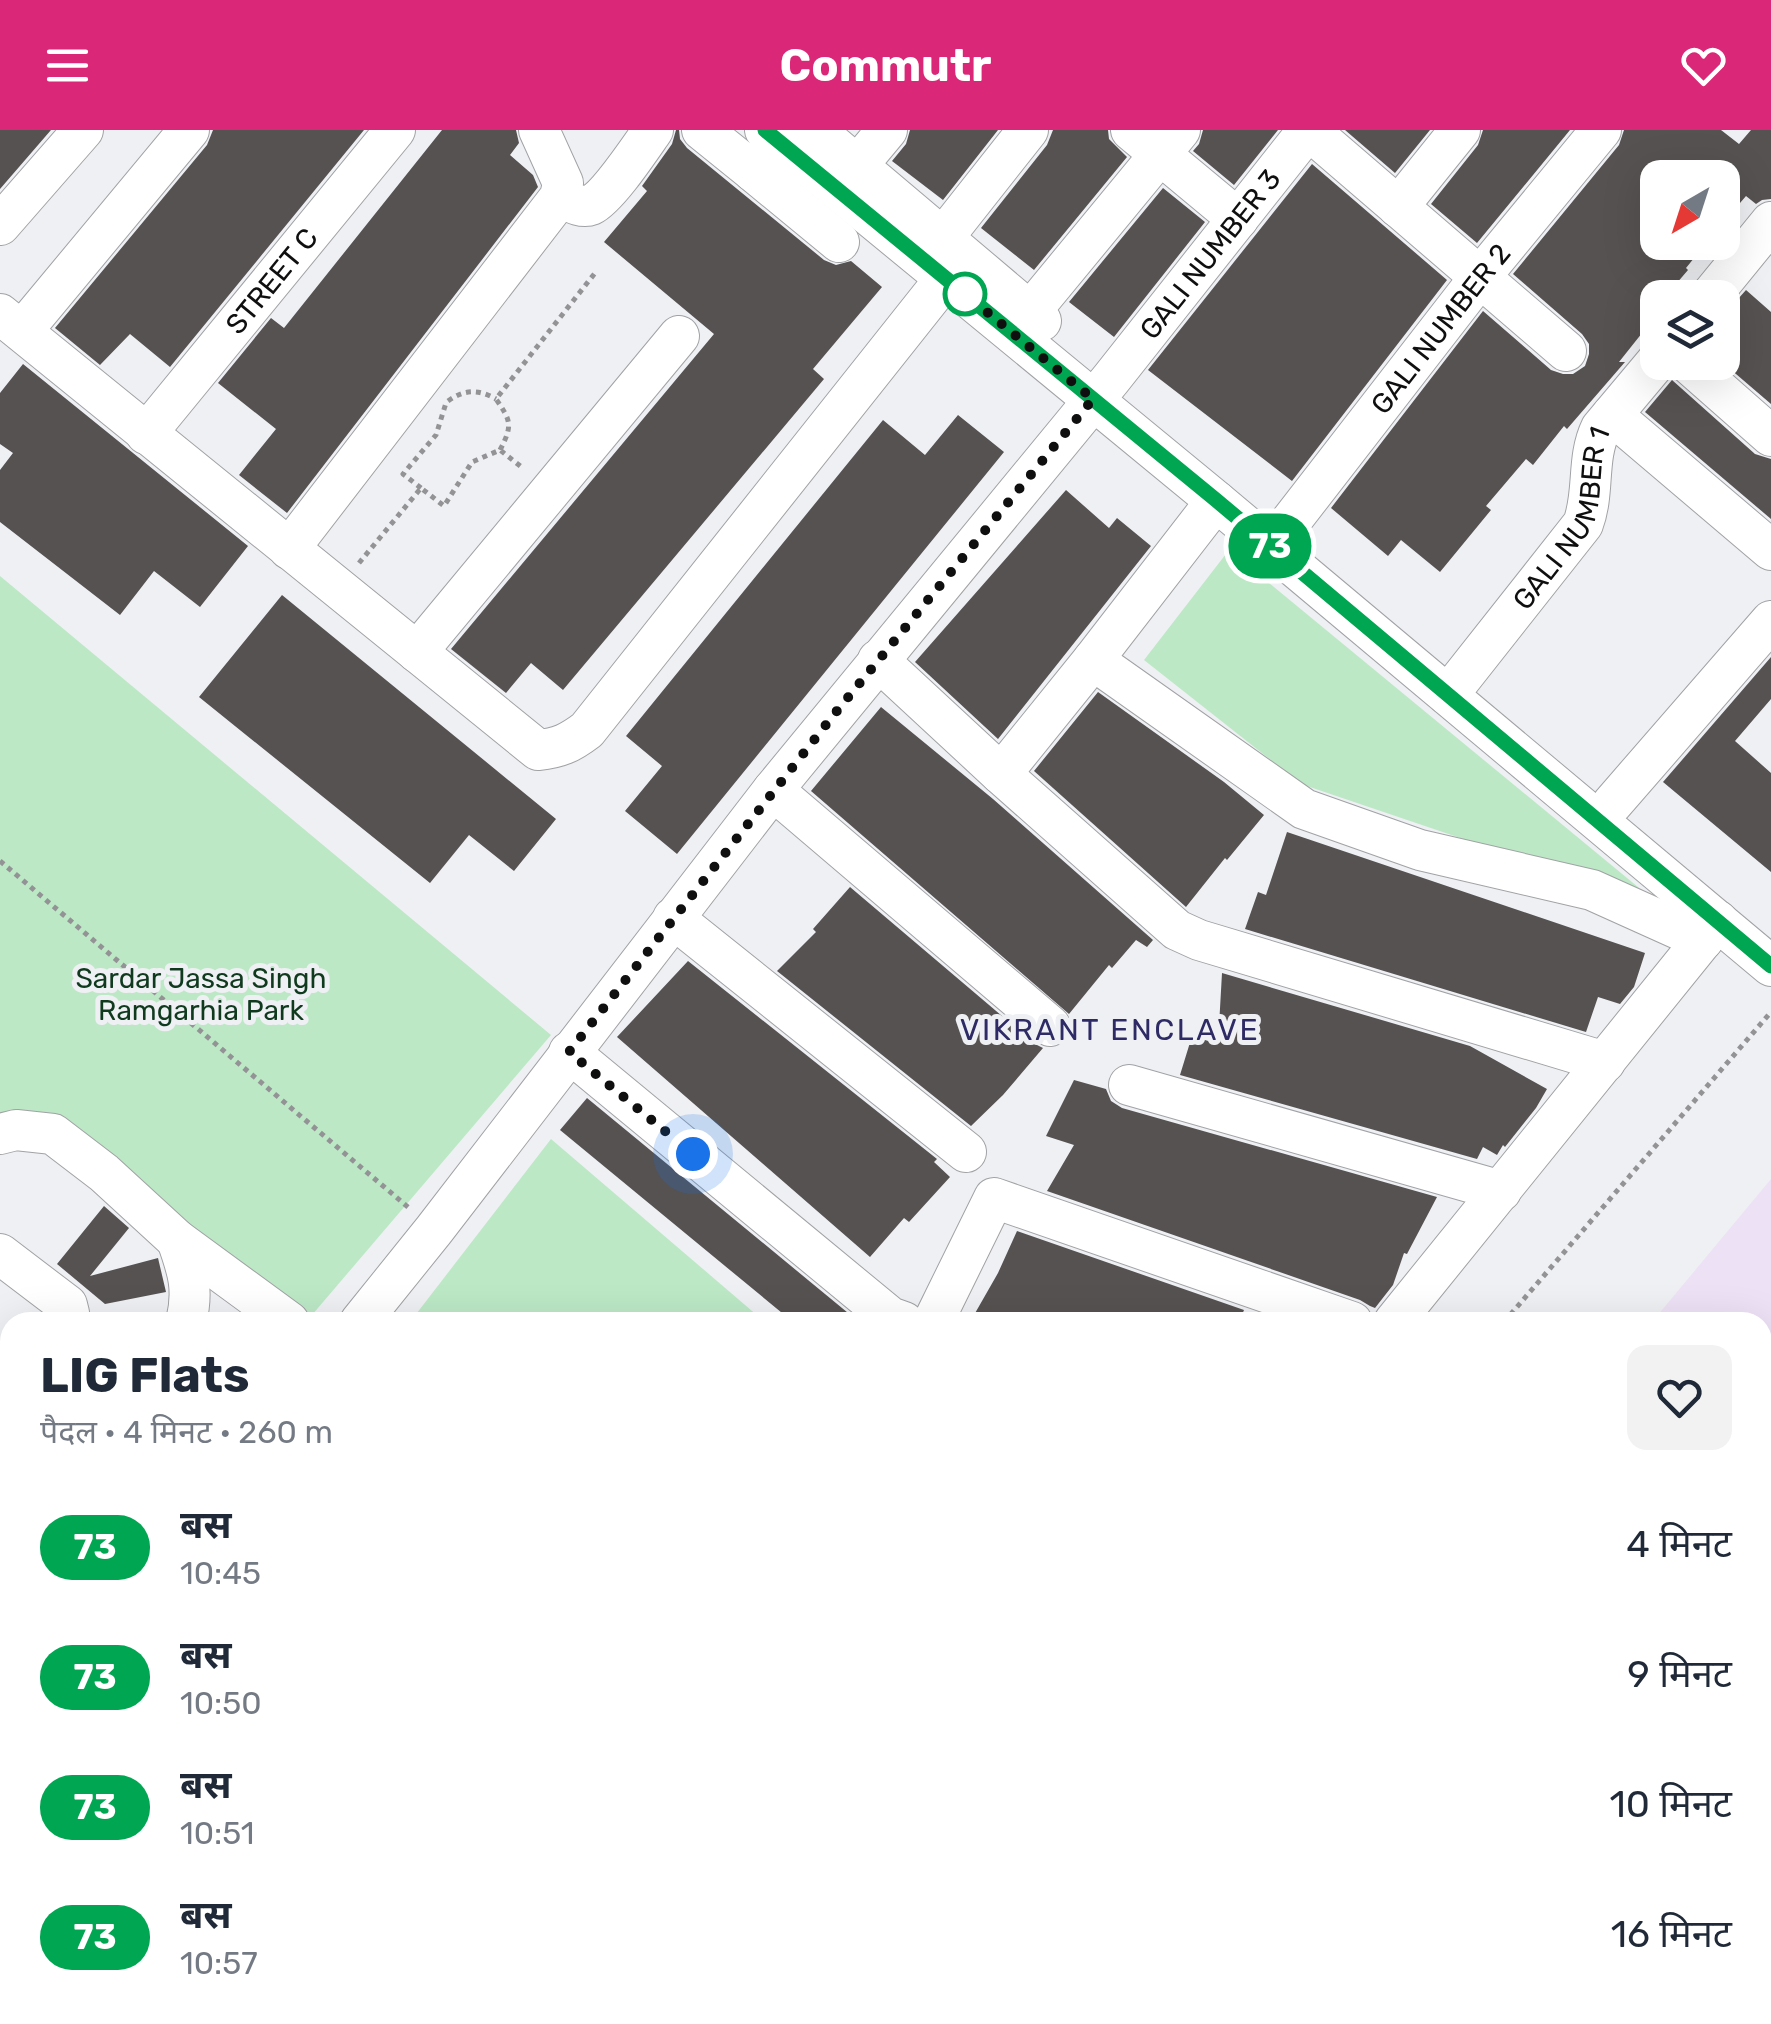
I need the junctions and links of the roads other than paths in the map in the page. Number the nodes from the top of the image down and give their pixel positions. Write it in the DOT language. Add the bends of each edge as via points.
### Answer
graph roads {
  1 [pos="83,130"];
  2 [pos="189,130"];
  3 [pos="395,130"];
  4 [pos="539,130"];
  5 [pos="653,130"];
  6 [pos="702,130"];
  7 [pos="887,130"];
  8 [pos="1028,130"];
  9 [pos="1308,130"];
  10 [pos="1460,130"];
  11 [pos="1601,130"];
  12 [pos="786,133"];
  13 [pos="1157,138"];
  14 [pos="856,166"];
  15 [pos="754,172"];
  16 [pos="560,197"];
  17 [pos="1398,206"];
  18 [pos="1238,219"];
  19 [pos="1771,222"];
  20 [pos="0,226"];
  21 [pos="942,238"];
  22 [pos="840,242"];
  23 [pos="1480,277"];
  24 [pos="946,279"];
  25 [pos="1724,280"];
  26 [pos="1030,312"];
  27 [pos="11,322"];
  28 [pos="679,336"];
  29 [pos="1566,351"];
  30 [pos="1641,380"];
  31 [pos="1707,380"];
  32 [pos="1102,389"];
  33 [pos="1612,415"];
  34 [pos="146,434"];
  35 [pos="1771,436"];
  36 [pos="1216,500"];
  37 [pos="1284,530"];
  38 [pos="288,548"];
  39 [pos="1771,550"];
  40 [pos="1771,621"];
  41 [pos="416,652"];
  42 [pos="878,660"];
  43 [pos="1093,660"];
  44 [pos="1455,686"];
  45 [pos="1001,774"];
  46 [pos="773,790"];
  47 [pos="1612,804"];
  48 [pos="673,918"];
  49 [pos="1718,922"];
  50 [pos="1771,938"];
  51 [pos="1771,966"];
  52 [pos="1050,1026"];
  53 [pos="569,1052"];
  54 [pos="1605,1062"];
  55 [pos="1129,1084"];
  56 [pos="0,1134"];
  57 [pos="966,1152"];
  58 [pos="1501,1191"];
  59 [pos="177,1240"];
  60 [pos="0,1254"];
  61 [pos="1252,1306"];
  62 [pos="70,1312"];
  63 [pos="189,1312"];
  64 [pos="275,1312"];
  65 [pos="368,1312"];
  66 [pos="884,1312"];
  67 [pos="938,1312"];
  68 [pos="1290,1312"];
  69 [pos="1402,1312"];
  1 -- 20 [label="street"];
  2 -- 27 [label="street"];
  3 -- 34 [label="street, STREET C"];
  4 -- 16 [label="street" via="564,183"];
  5 -- 16 [label="street" via="590,205"];
  6 -- 15 [label="street"];
  7 -- 14 [label="street"];
  8 -- 21 [label="street"];
  9 -- 17 [label="street"];
  9 -- 18 [label="street, GALI NUMBER 3"];
  10 -- 17 [label="street"];
  11 -- 23 [label="street, GALI NUMBER 2"];
  12 -- 14 [label="street"];
  12 -- 15 [label="street"];
  12 -- 24 [label="street"];
  13 -- 18 [label="street"];
  13 -- 26 [label="street"];
  14 -- 21 [label="street"];
  15 -- 22 [label="street"];
  16 -- 38 [label="street"];
  17 -- 23 [label="street"];
  18 -- 32 [label="street, GALI NUMBER 3"];
  19 -- 25 [label="street"];
  21 -- 26 [label="street"];
  23 -- 29 [label="street"];
  23 -- 37 [label="street, GALI NUMBER 2"];
  24 -- 32 [label="street"];
  24 -- 41 [label="street" via="571,742 538,750"];
  26 -- 32 [label="street"];
  27 -- 34 [label="street"];
  28 -- 41 [label="street"];
  30 -- 33 [label="street, GALI NUMBER 1"];
  31 -- 35 [label="street"];
  32 -- 36 [label="street"];
  32 -- 37 [label="street"];
  32 -- 42 [label="street, GALI NUMBER 3"];
  33 -- 39 [label="street"];
  33 -- 44 [label="street, GALI NUMBER 1" via="1595,441 1584,524"];
  34 -- 38 [label="street"];
  36 -- 43 [label="street"];
  36 -- 44 [label="street"];
  37 -- 44 [label="street"];
  38 -- 41 [label="street"];
  40 -- 47 [label="street"];
  42 -- 45 [label="street"];
  42 -- 46 [label="street, GALI NUMBER 3"];
  43 -- 45 [label="street"];
  43 -- 49 [label="street" via="1304,809 1420,850"];
  44 -- 47 [label="street"];
  44 -- 49 [label="street"];
  45 -- 54 [label="street" via="1177,930"];
  46 -- 48 [label="street, GALI NUMBER 3"];
  46 -- 52 [label="street"];
  47 -- 49 [label="street"];
  48 -- 53 [label="street, GALI NUMBER 3"];
  48 -- 57 [label="street"];
  49 -- 50 [label="street"];
  49 -- 51 [label="street"];
  49 -- 54 [label="street"];
  53 -- 65 [label="street, GALI NUMBER 3"];
  53 -- 66 [label="street"];
  54 -- 58 [label="street"];
  55 -- 58 [label="street"];
  56 -- 59 [label="street" via="54,1134"];
  58 -- 69 [label="street"];
  59 -- 63 [label="street" via="188,1272"];
  59 -- 64 [label="street"];
  60 -- 62 [label="street"];
  61 -- 67 [label="street" via="994,1198"];
  61 -- 68 [label="street"];
}
